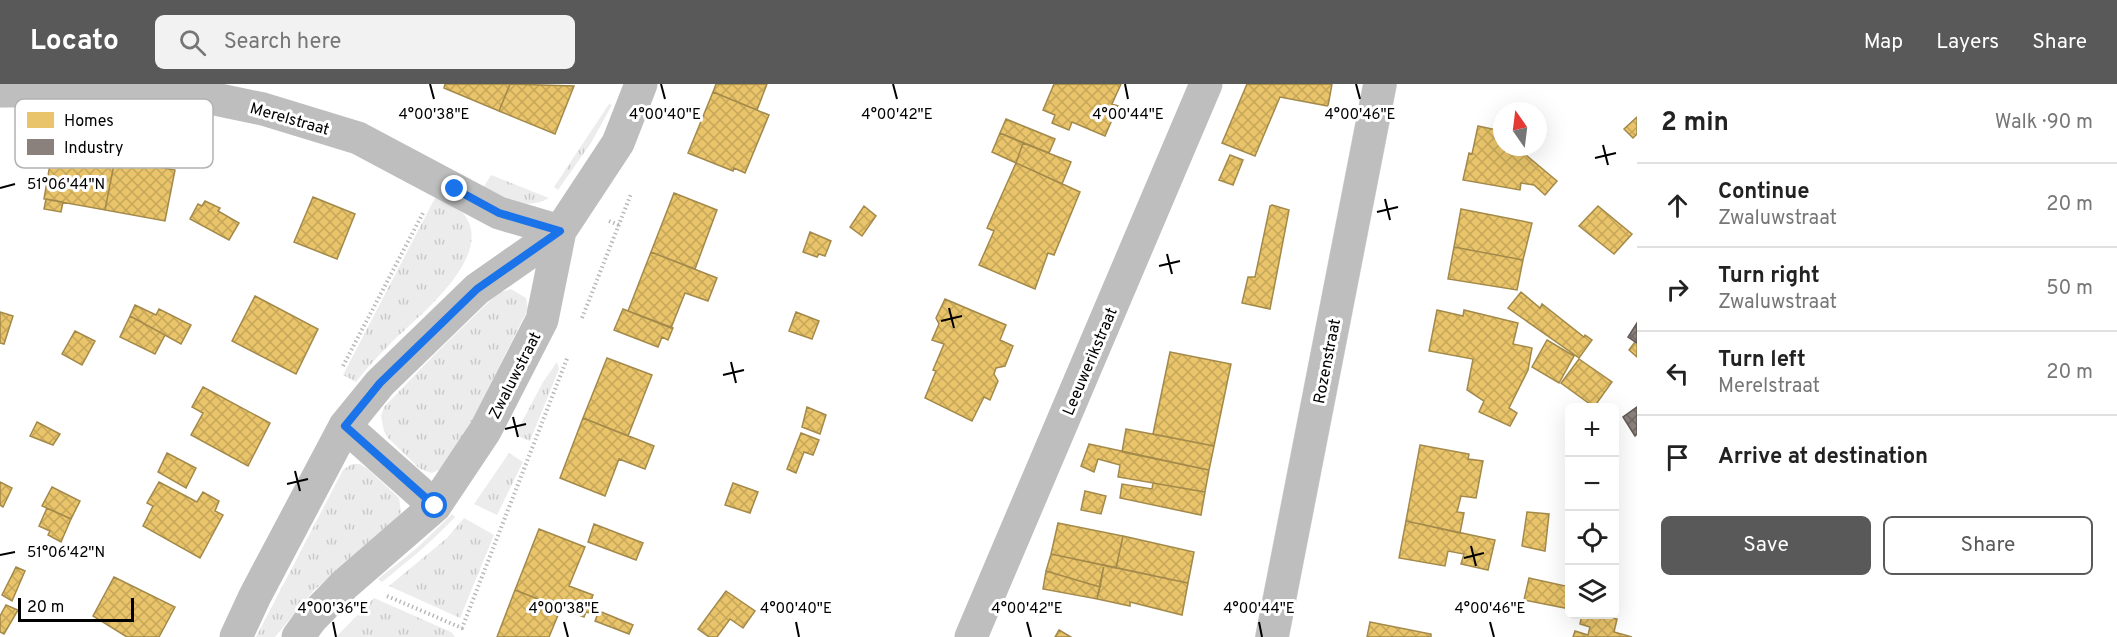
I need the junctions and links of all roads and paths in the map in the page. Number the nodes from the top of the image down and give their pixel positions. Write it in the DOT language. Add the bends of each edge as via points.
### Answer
graph roads {
  1 [pos="641,84"];
  2 [pos="1206,84"];
  3 [pos="1380,84"];
  4 [pos="0,91"];
  5 [pos="560,231"];
  6 [pos="345,426"];
  7 [pos="435,506"];
  8 [pos="236,637"];
  9 [pos="298,637"];
  10 [pos="971,637"];
  11 [pos="1272,637"];
  1 -- 5 [label="street, Zwaluwstraat" via="618,143"];
  2 -- 10 [label="street, Leeuwerikstraat"];
  3 -- 11 [label="street, Rozenstraat"];
  4 -- 5 [label="street, Merelstraat" via="177,91 263,109 358,138 499,213"];
  5 -- 6 [label="street, Zwaluwstraat" via="477,289 380,383"];
  5 -- 7 [label="street, Zwaluwstraat" via="542,320 485,431"];
  6 -- 7 [label="street"];
  6 -- 8 [label="street, Zwaluwstraat"];
  7 -- 9 [label="street, Zwaluwstraat" via="344,585"];
}
